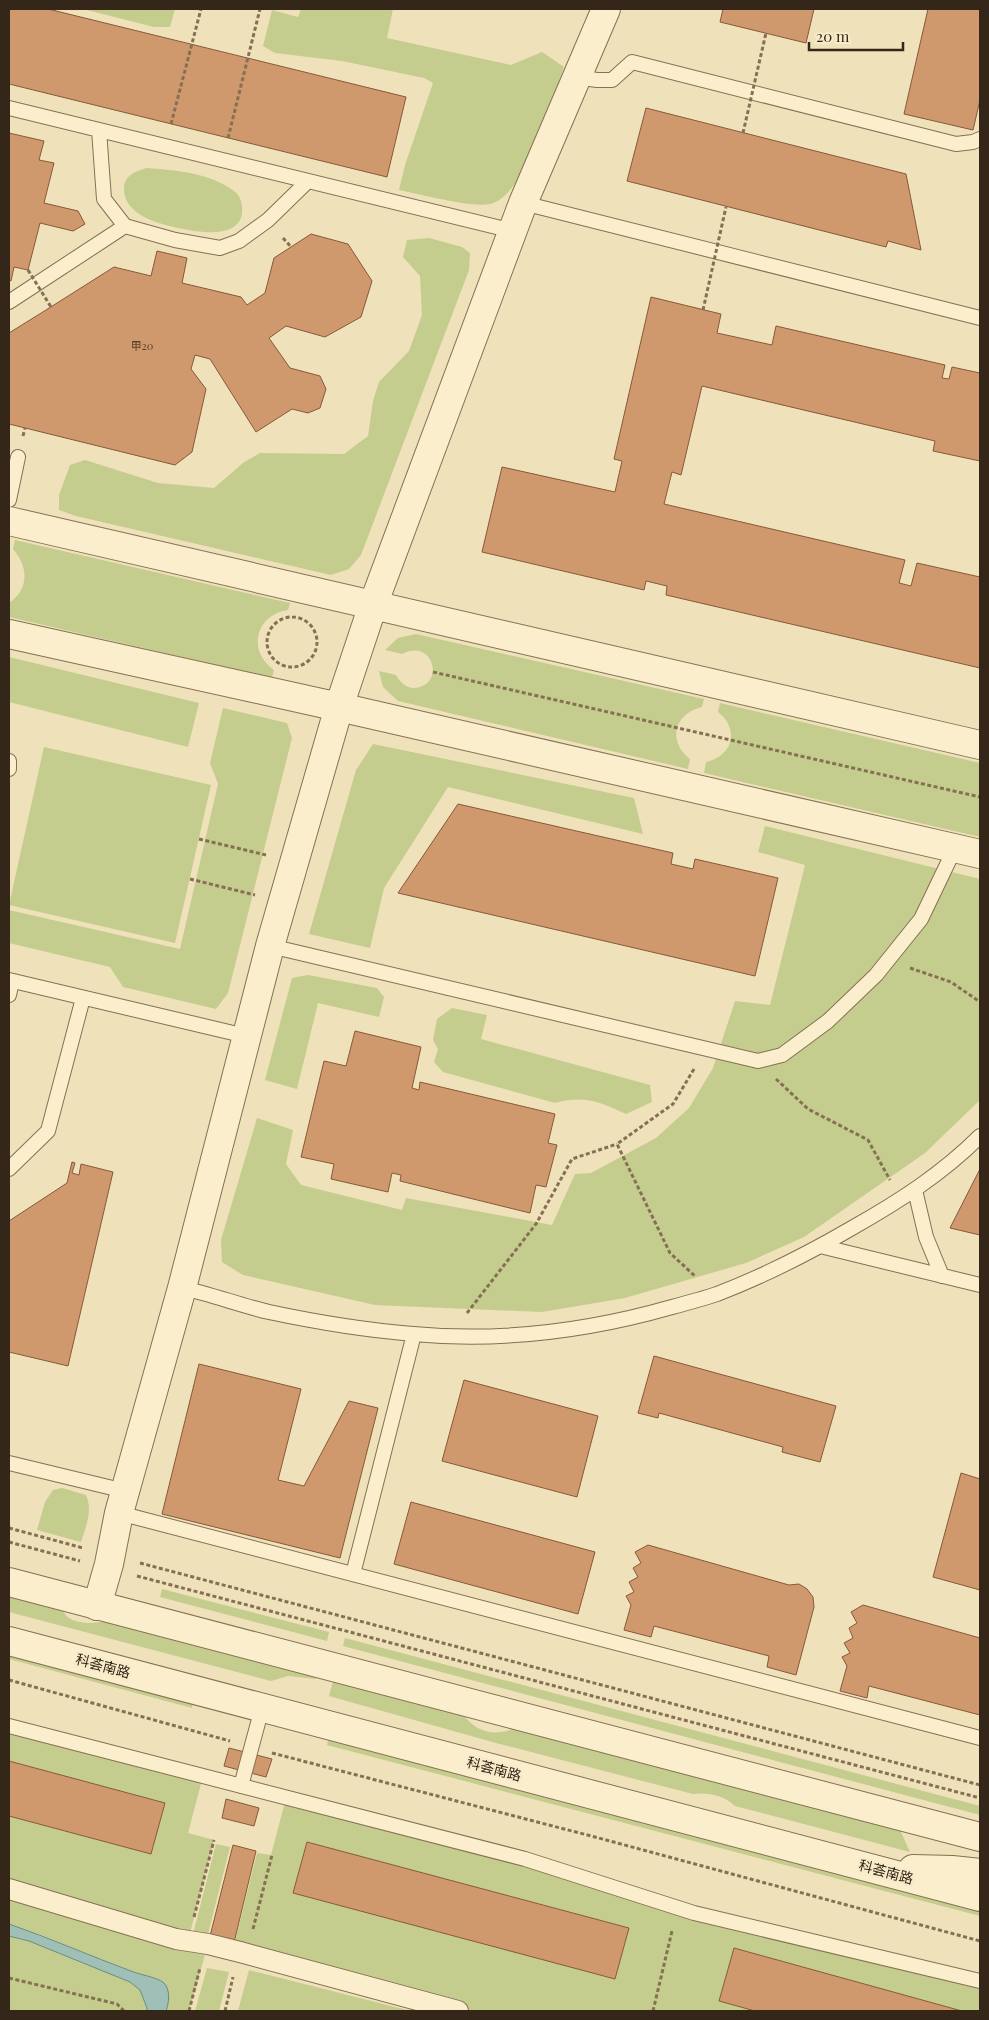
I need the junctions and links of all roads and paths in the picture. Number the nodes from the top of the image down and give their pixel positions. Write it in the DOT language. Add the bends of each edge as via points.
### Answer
graph roads {
  1 [pos="201,9"];
  2 [pos="260,9"];
  3 [pos="606,9"];
  4 [pos="766,33"];
  5 [pos="576,77"];
  6 [pos="9,108"];
  7 [pos="99,130"];
  8 [pos="743,133"];
  9 [pos="980,139"];
  10 [pos="166,146"];
  11 [pos="223,161"];
  12 [pos="308,181"];
  13 [pos="523,203"];
  14 [pos="726,207"];
  15 [pos="125,226"];
  16 [pos="513,232"];
  17 [pos="28,270"];
  18 [pos="9,302"];
  19 [pos="51,307"];
  20 [pos="703,310"];
  21 [pos="980,318"];
  22 [pos="18,456"];
  23 [pos="9,500"];
  24 [pos="9,521"];
  25 [pos="373,605"];
  26 [pos="272,626"];
  27 [pos="9,634"];
  28 [pos="433,672"];
  29 [pos="339,706"];
  30 [pos="980,745"];
  31 [pos="9,762"];
  32 [pos="9,769"];
  33 [pos="980,797"];
  34 [pos="199,839"];
  35 [pos="967,851"];
  36 [pos="271,856"];
  37 [pos="190,879"];
  38 [pos="260,896"];
  39 [pos="270,946"];
  40 [pos="888,960"];
  41 [pos="11,980"];
  42 [pos="9,995"];
  43 [pos="83,998"];
  44 [pos="980,1002"];
  45 [pos="246,1036"];
  46 [pos="707,1050"];
  47 [pos="758,1062"];
  48 [pos="980,1136"];
  49 [pos="617,1144"];
  50 [pos="9,1169"];
  51 [pos="915,1190"];
  52 [pos="902,1200"];
  53 [pos="820,1246"];
  54 [pos="942,1276"];
  55 [pos="980,1285"];
  56 [pos="182,1288"];
  57 [pos="715,1294"];
  58 [pos="414,1334"];
  59 [pos="450,1336"];
  60 [pos="9,1463"];
  61 [pos="122,1502"];
  62 [pos="9,1528"];
  63 [pos="9,1542"];
  64 [pos="109,1561"];
  65 [pos="353,1574"];
  66 [pos="9,1582"];
  67 [pos="97,1606"];
  68 [pos="9,1641"];
  69 [pos="9,1680"];
  70 [pos="262,1708"];
  71 [pos="9,1726"];
  72 [pos="980,1738"];
  73 [pos="251,1746"];
  74 [pos="980,1785"];
  75 [pos="241,1786"];
  76 [pos="980,1798"];
  77 [pos="980,1837"];
  78 [pos="214,1840"];
  79 [pos="272,1855"];
  80 [pos="877,1870"];
  81 [pos="980,1873"];
  82 [pos="9,1889"];
  83 [pos="980,1897"];
  84 [pos="678,1908"];
  85 [pos="188,1941"];
  86 [pos="980,1941"];
  87 [pos="243,1953"];
  88 [pos="202,1960"];
  89 [pos="9,1978"];
  90 [pos="980,1981"];
  91 [pos="124,2011"];
  92 [pos="189,2011"];
  93 [pos="225,2011"];
  94 [pos="458,2011"];
  95 [pos="654,2011"];
  1 -- 10 [label="path"];
  2 -- 11 [label="path"];
  3 -- 5 [label="street"];
  4 -- 8 [label="path, bridge"];
  5 -- 9 [label="lane" via="612,80 632,62 956,144"];
  5 -- 13 [label="street"];
  6 -- 7 [label="lane"];
  7 -- 10 [label="lane"];
  7 -- 15 [label="lane" via="104,199"];
  10 -- 11 [label="lane"];
  11 -- 12 [label="lane"];
  12 -- 15 [label="lane" via="268,220 239,241 220,248"];
  12 -- 16 [label="lane"];
  13 -- 16 [label="street"];
  13 -- 21 [label="lane"];
  14 -- 20 [label="path, bridge"];
  15 -- 18 [label="lane"];
  16 -- 25 [label="street"];
  17 -- 19 [label="path, bridge"];
  22 -- 23 [label="lane"];
  24 -- 25 [label="street"];
  25 -- 29 [label="street"];
  25 -- 30 [label="street"];
  26 -- 26 [label="path" via="268,633 268,650 277,663 294,668 310,662 318,647 315,630 309,623 302,618 286,617"];
  27 -- 29 [label="street"];
  28 -- 33 [label="path"];
  29 -- 35 [label="street"];
  29 -- 39 [label="street"];
  31 -- 32 [label="lane"];
  34 -- 36 [label="path"];
  35 -- 40 [label="lane"];
  37 -- 38 [label="path"];
  39 -- 45 [label="street"];
  39 -- 46 [label="lane"];
  40 -- 44 [label="path" via="951,982"];
  40 -- 47 [label="lane" via="828,1021 782,1054"];
  41 -- 42 [label="lane"];
  41 -- 43 [label="lane"];
  43 -- 45 [label="lane"];
  43 -- 50 [label="lane" via="48,1131"];
  45 -- 56 [label="street"];
  46 -- 47 [label="lane"];
  46 -- 49 [label="path" via="673,1104"];
  47 -- 52 [label="path" via="808,1109 868,1140"];
  48 -- 51 [label="lane"];
  49 -- 57 [label="path" via="670,1253"];
  49 -- 59 [label="path" via="572,1159 536,1224"];
  51 -- 52 [label="lane"];
  51 -- 54 [label="lane" via="926,1237"];
  52 -- 53 [label="lane"];
  53 -- 54 [label="lane"];
  53 -- 57 [label="lane"];
  54 -- 55 [label="lane"];
  56 -- 58 [label="lane" via="267,1312"];
  56 -- 61 [label="street"];
  57 -- 59 [label="lane" via="643,1315 557,1331"];
  58 -- 59 [label="lane"];
  58 -- 65 [label="lane"];
  60 -- 61 [label="lane"];
  61 -- 64 [label="street"];
  61 -- 65 [label="lane"];
  62 -- 64 [label="path"];
  63 -- 64 [label="path"];
  64 -- 67 [label="street"];
  64 -- 74 [label="path"];
  64 -- 76 [label="path"];
  65 -- 72 [label="lane"];
  66 -- 67 [label="street"];
  67 -- 77 [label="street"];
  68 -- 70 [label="street, 科荟南路"];
  69 -- 73 [label="path"];
  70 -- 73 [label="lane"];
  70 -- 80 [label="street, 科荟南路"];
  71 -- 75 [label="lane"];
  73 -- 75 [label="lane"];
  73 -- 86 [label="path"];
  75 -- 84 [label="lane" via="525,1860"];
  78 -- 85 [label="path"];
  79 -- 87 [label="path"];
  80 -- 81 [label="street" via="931,1869"];
  80 -- 83 [label="street, 科荟南路"];
  82 -- 85 [label="street"];
  84 -- 90 [label="lane"];
  84 -- 95 [label="path"];
  85 -- 87 [label="street"];
  87 -- 93 [label="path"];
  87 -- 94 [label="street"];
  88 -- 92 [label="path"];
  89 -- 91 [label="path" via="117,2004"];
}
